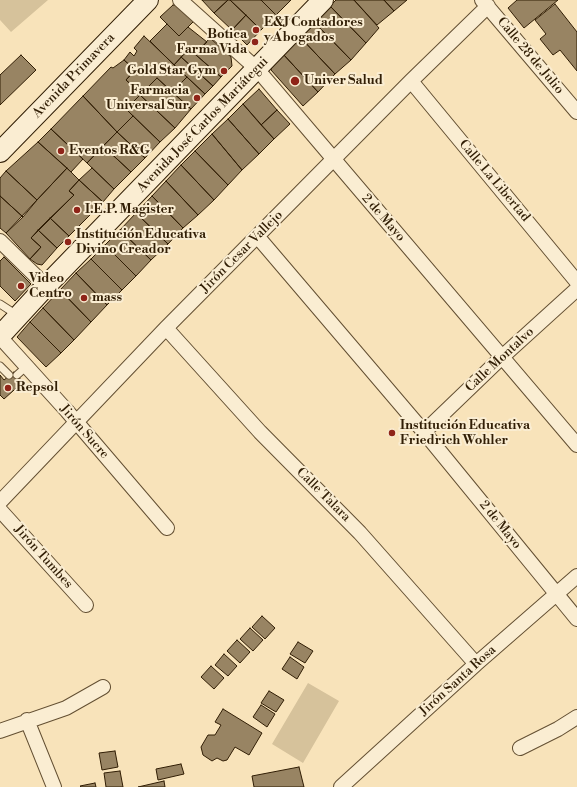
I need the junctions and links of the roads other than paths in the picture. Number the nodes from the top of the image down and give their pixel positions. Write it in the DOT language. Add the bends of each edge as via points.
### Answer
graph roads {
  1 [pos="180,0"];
  2 [pos="323,0"];
  3 [pos="143,3"];
  4 [pos="485,3"];
  5 [pos="257,69"];
  6 [pos="411,81"];
  7 [pos="575,106"];
  8 [pos="0,152"];
  9 [pos="334,160"];
  10 [pos="257,236"];
  11 [pos="0,241"];
  12 [pos="577,282"];
  13 [pos="46,286"];
  14 [pos="577,289"];
  15 [pos="0,304"];
  16 [pos="19,316"];
  17 [pos="166,328"];
  18 [pos="0,337"];
  19 [pos="502,357"];
  20 [pos="0,366"];
  21 [pos="18,372"];
  22 [pos="77,422"];
  23 [pos="424,432"];
  24 [pos="577,445"];
  25 [pos="0,502"];
  26 [pos="0,510"];
  27 [pos="167,528"];
  28 [pos="577,576"];
  29 [pos="557,594"];
  30 [pos="86,604"];
  31 [pos="577,619"];
  32 [pos="476,664"];
  33 [pos="103,687"];
  34 [pos="577,717"];
  35 [pos="27,720"];
  36 [pos="0,731"];
  37 [pos="520,748"];
  38 [pos="343,786"];
  39 [pos="54,787"];
  1 -- 5 [label="street, 2 de Mayo"];
  2 -- 5 [label="main road, Avenida José Carlos Mariátegui"];
  3 -- 8 [label="main road, Avenida Primavera"];
  4 -- 6 [label="street, Jirón Cesar Vallejo"];
  4 -- 7 [label="street, Calle 28 de Julio"];
  5 -- 9 [label="street, 2 de Mayo"];
  5 -- 13 [label="main road, Avenida José Carlos Mariátegui"];
  6 -- 9 [label="street, Jirón Cesar Vallejo"];
  6 -- 12 [label="street, Calle La Libertad"];
  9 -- 10 [label="street, Jirón Cesar Vallejo"];
  9 -- 19 [label="street, 2 de Mayo"];
  10 -- 17 [label="street, Jirón Cesar Vallejo"];
  10 -- 23 [label="street, 2 de Mayo"];
  11 -- 13 [label="street"];
  13 -- 16 [label="main road, Avenida José Carlos Mariátegui"];
  14 -- 19 [label="street, Calle Montalvo"];
  15 -- 16 [label="lane"];
  16 -- 18 [label="main road, Avenida José Carlos Mariátegui"];
  17 -- 22 [label="street, Jirón Cesar Vallejo"];
  17 -- 32 [label="street, Calle Talara" via="260,432 360,533"];
  18 -- 21 [label="street, Jirón Sucre"];
  19 -- 23 [label="street, Calle Montalvo"];
  19 -- 24 [label="street, 2 de Mayo"];
  20 -- 21 [label="lane"];
  21 -- 22 [label="street, Jirón Sucre"];
  22 -- 25 [label="street, Jirón Cesar Vallejo"];
  22 -- 27 [label="street, Jirón Sucre"];
  23 -- 29 [label="street, 2 de Mayo"];
  26 -- 30 [label="street, Jirón Tumbes"];
  28 -- 29 [label="street, Jirón Santa Rosa"];
  29 -- 31 [label="street, 2 de Mayo"];
  29 -- 32 [label="street, Jirón Santa Rosa"];
  32 -- 38 [label="street, Jirón Santa Rosa"];
  33 -- 35 [label="street" via="66,708"];
  34 -- 37 [label="street"];
  35 -- 36 [label="street"];
  35 -- 39 [label="street"];
}
